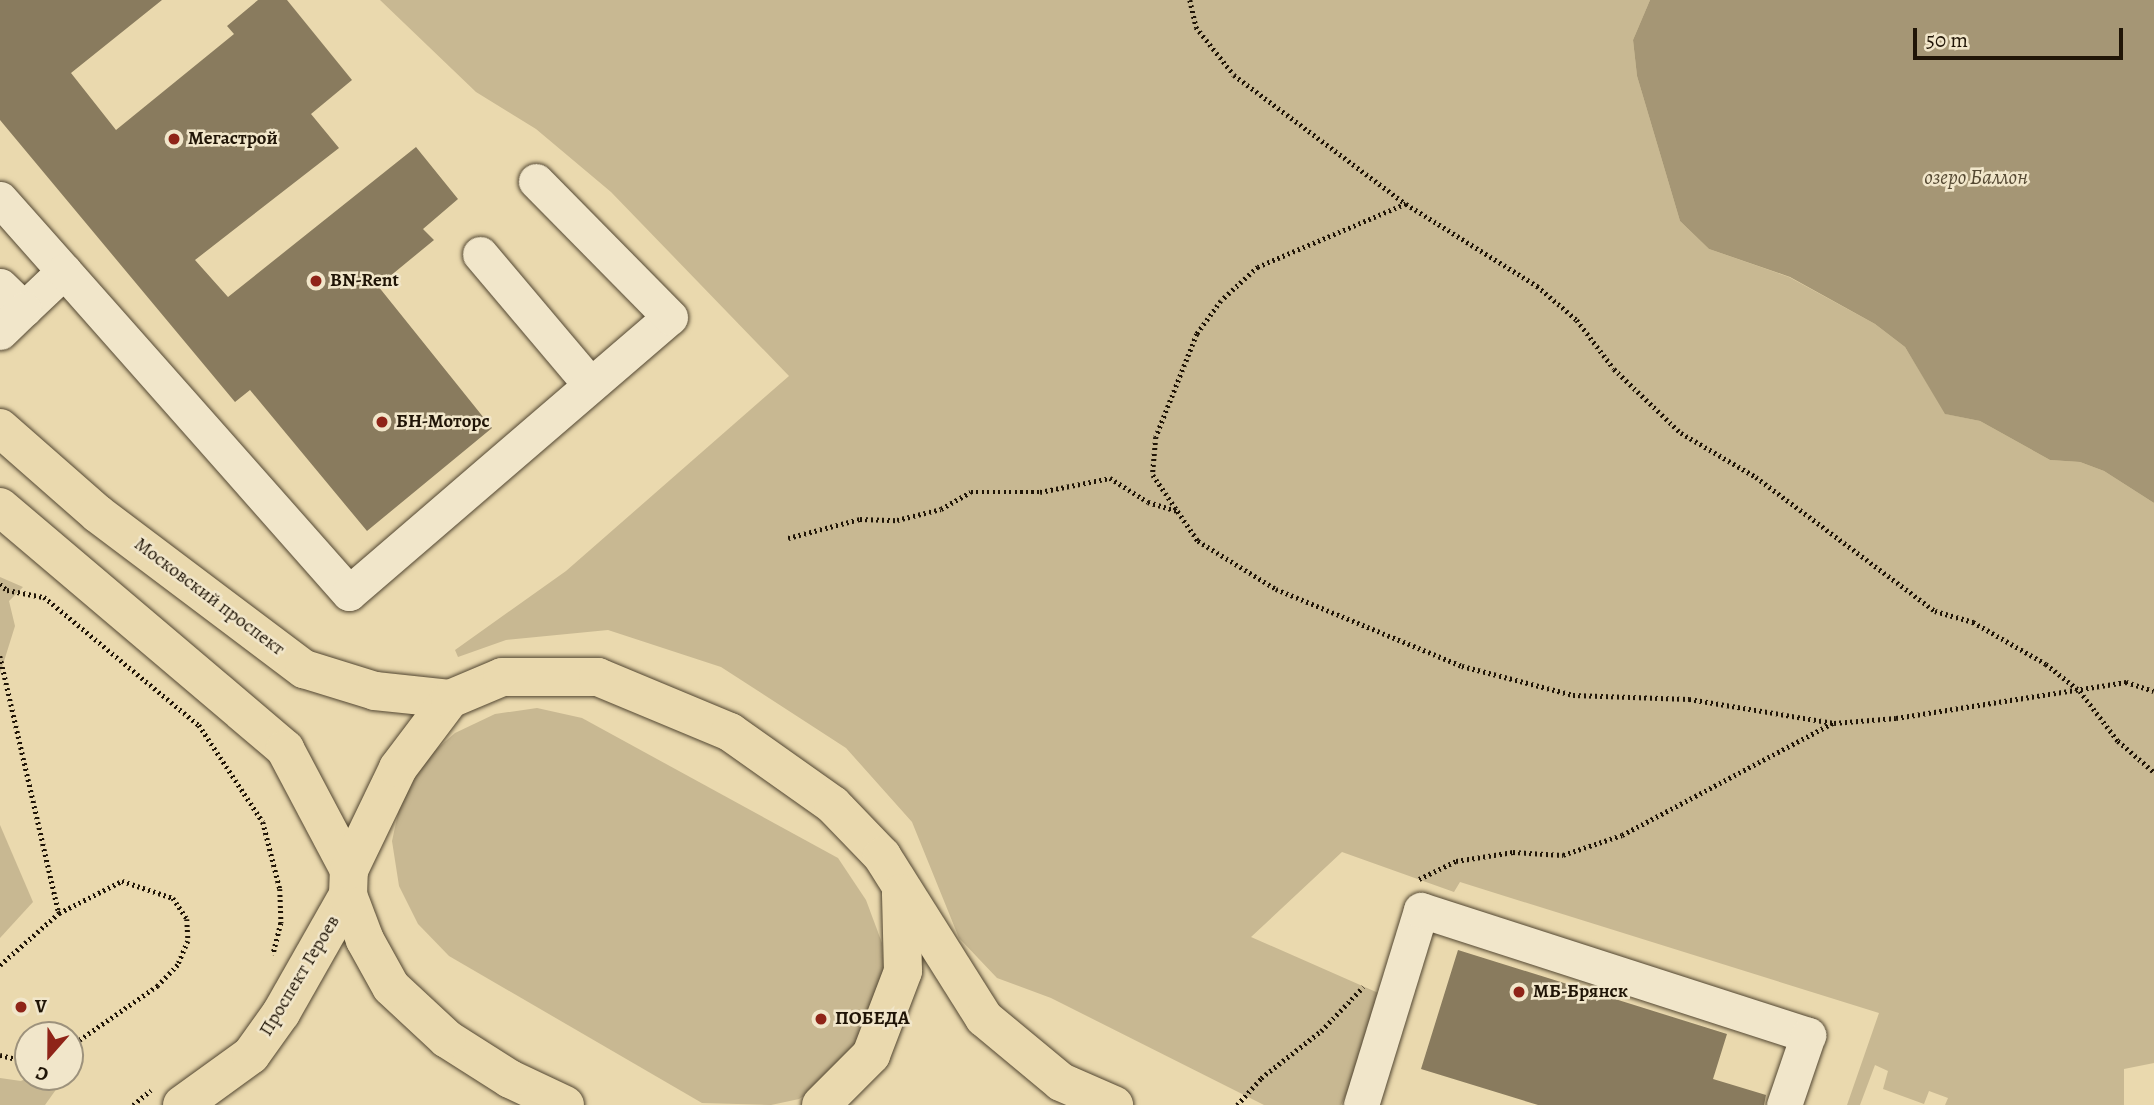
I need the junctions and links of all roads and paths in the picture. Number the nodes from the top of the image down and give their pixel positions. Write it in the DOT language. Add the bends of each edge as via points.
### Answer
graph roads {
  1 [pos="1190,0"];
  2 [pos="536,181"];
  3 [pos="0,199"];
  4 [pos="1406,204"];
  5 [pos="480,254"];
  6 [pos="64,271"];
  7 [pos="8,309"];
  8 [pos="589,383"];
  9 [pos="0,428"];
  10 [pos="1178,511"];
  11 [pos="2,513"];
  12 [pos="788,538"];
  13 [pos="0,584"];
  14 [pos="0,656"];
  15 [pos="2080,691"];
  16 [pos="2154,691"];
  17 [pos="450,699"];
  18 [pos="1834,723"];
  19 [pos="2154,772"];
  20 [pos="348,882"];
  21 [pos="1416,883"];
  22 [pos="901,893"];
  23 [pos="59,913"];
  24 [pos="0,965"];
  25 [pos="271,967"];
  26 [pos="1371,980"];
  27 [pos="84,1037"];
  28 [pos="172,1094"];
  29 [pos="133,1105"];
  30 [pos="565,1105"];
  31 [pos="821,1105"];
  32 [pos="1114,1105"];
  33 [pos="1237,1105"];
  34 [pos="1361,1105"];
  35 [pos="1784,1105"];
  1 -- 4 [label="path" via="1196,27 1234,75"];
  2 -- 8 [label="lane" via="670,317"];
  3 -- 6 [label="lane"];
  4 -- 10 [label="path" via="1258,267 1220,301 1197,334 1156,437 1153,475"];
  4 -- 15 [label="path" via="1536,286 1577,320 1614,369 1681,433 1756,477 1935,611 1973,622 2046,664"];
  5 -- 8 [label="lane"];
  6 -- 7 [label="lane"];
  6 -- 8 [label="lane" via="349,593"];
  9 -- 17 [label="main road, Московский проспект" via="98,514 304,669 375,691"];
  10 -- 12 [label="path" via="1148,502 1110,478 1040,492 971,492 941,509 897,520 860,519"];
  10 -- 18 [label="path" via="1198,541 1276,589 1462,666 1573,695 1689,699"];
  11 -- 20 [label="main road" via="285,749"];
  13 -- 25 [label="path" via="7,590 44,597 199,725 263,822 280,889 281,923"];
  14 -- 23 [label="path"];
  15 -- 16 [label="path" via="2126,682"];
  15 -- 18 [label="path"];
  15 -- 19 [label="path" via="2118,741"];
  17 -- 20 [label="main road, Проспект Героев" via="398,768"];
  17 -- 22 [label="main road" via="502,677 598,677 730,732 832,805 882,856"];
  18 -- 21 [label="path" via="1622,835 1563,855 1513,852 1456,861"];
  20 -- 28 [label="main road, Проспект Героев" via="281,1013 251,1055"];
  20 -- 30 [label="main road" via="391,988 447,1038 510,1079"];
  22 -- 31 [label="main road" via="903,971 871,1055"];
  22 -- 32 [label="main road" via="984,1018 1061,1082"];
  23 -- 24 [label="path"];
  23 -- 27 [label="path" via="122,881 173,898 187,919 188,941 178,965 158,986"];
  26 -- 33 [label="path"];
  28 -- 29 [label="path"];
  34 -- 35 [label="lane" via="1421,910 1808,1034"];
}
